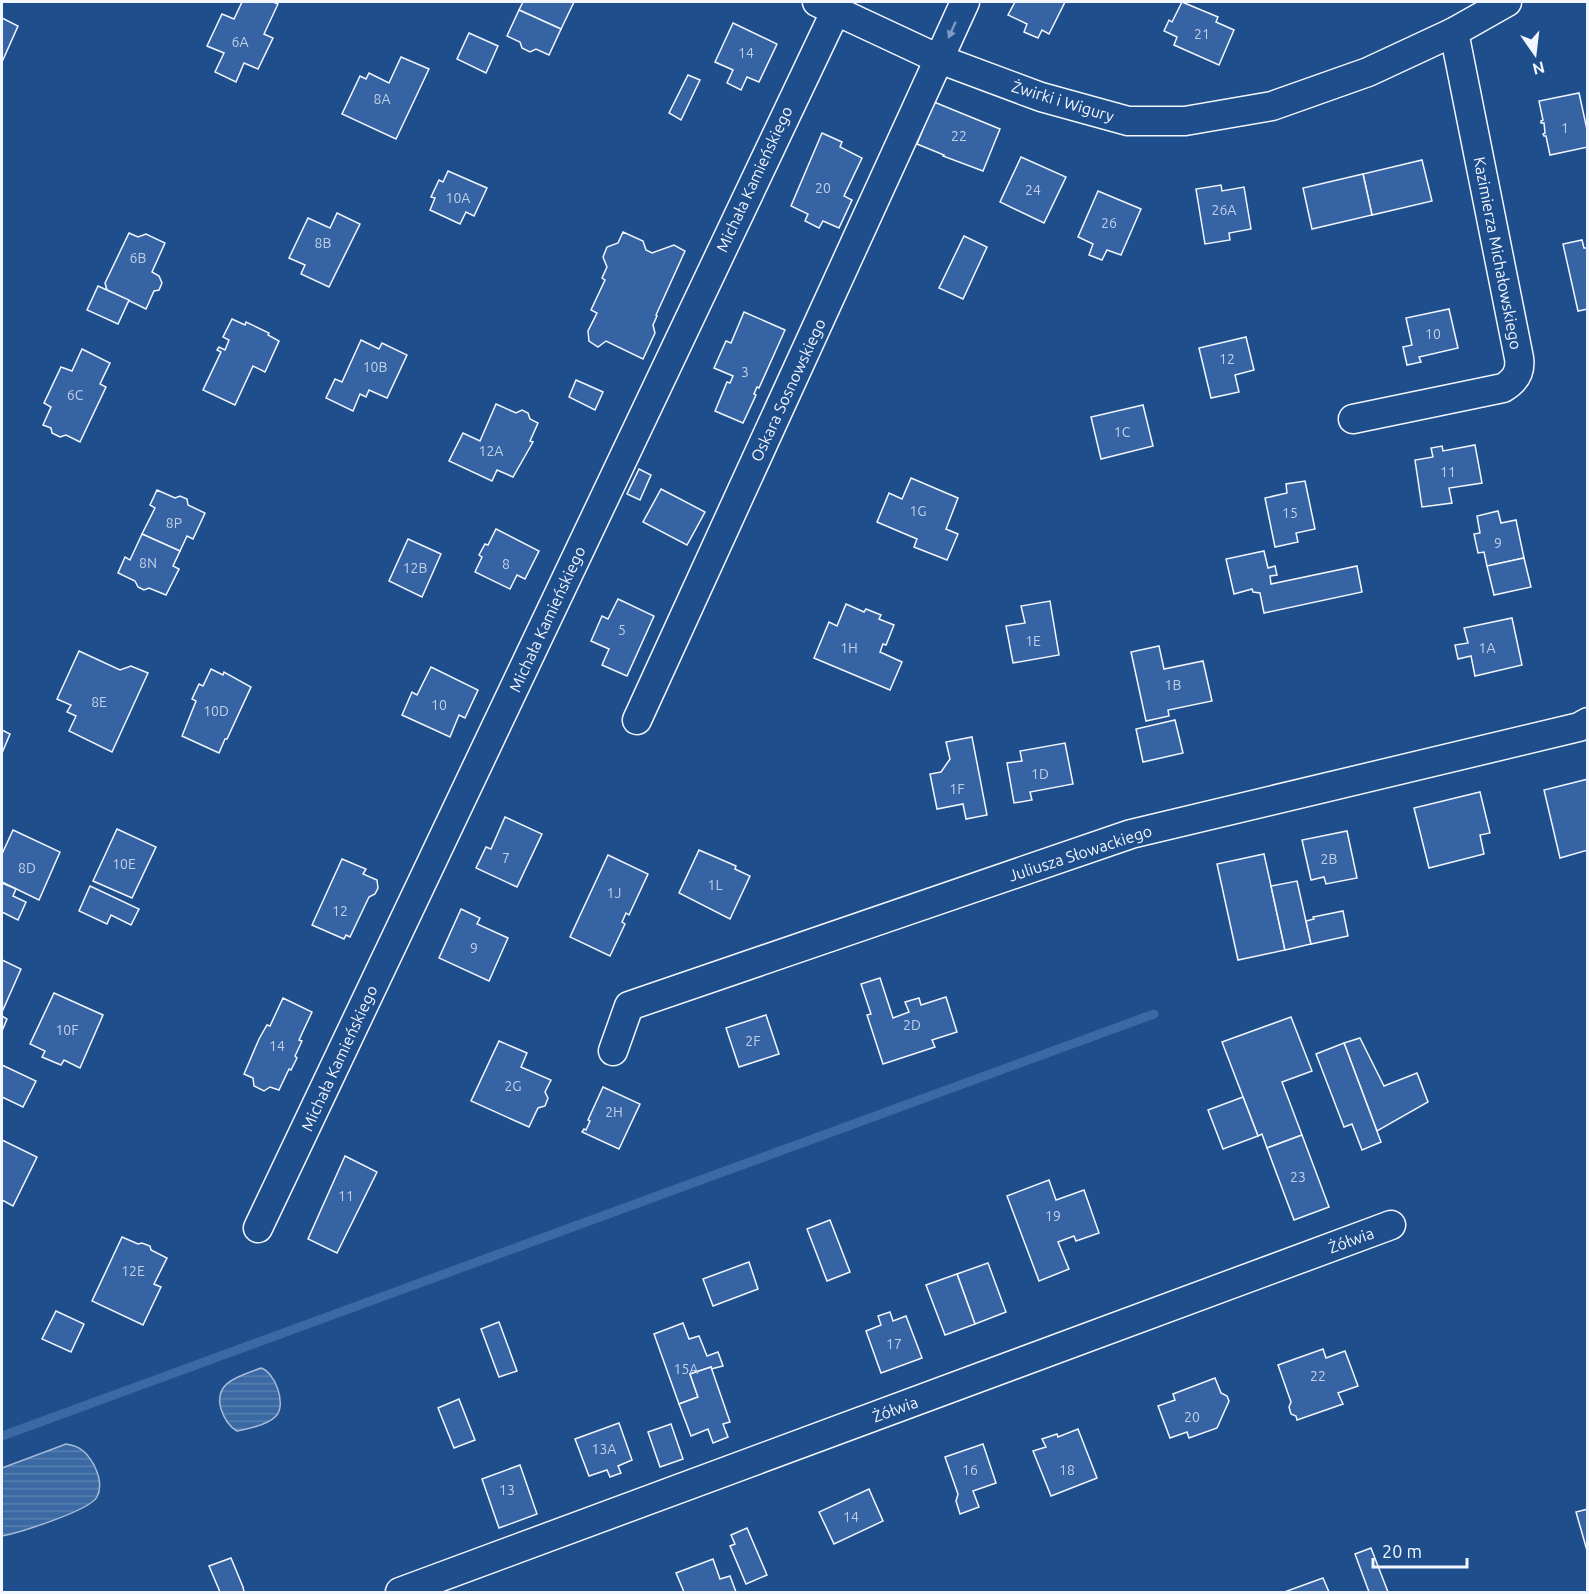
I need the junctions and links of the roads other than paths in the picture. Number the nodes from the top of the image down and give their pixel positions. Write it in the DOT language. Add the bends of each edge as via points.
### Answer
graph roads {
  1 [pos="965,2"];
  2 [pos="1507,2"];
  3 [pos="826,6"];
  4 [pos="1454,32"];
  5 [pos="939,59"];
  6 [pos="1353,419"];
  7 [pos="638,720"];
  8 [pos="1587,722"];
  9 [pos="613,1051"];
  10 [pos="1391,1225"];
  11 [pos="258,1228"];
  12 [pos="400,1593"];
  1 -- 5 [label="street, Oskara Sosnowskiego, one-way"];
  2 -- 4 [label="street, Żwirki i Wigury"];
  3 -- 5 [label="street, Żwirki i Wigury"];
  3 -- 11 [label="street, Michała Kamieńskiego"];
  4 -- 5 [label="street, Żwirki i Wigury" via="1368,72 1272,106 1185,121 1128,120 1071,106"];
  4 -- 6 [label="street, Kazimierza Michałowskiego" via="1519,370 1503,388"];
  5 -- 7 [label="street, Oskara Sosnowskiego"];
  8 -- 9 [label="street, Juliusza Słowackiego" via="1131,834 629,1006"];
  10 -- 12 [label="street, Żółwia"];
}
